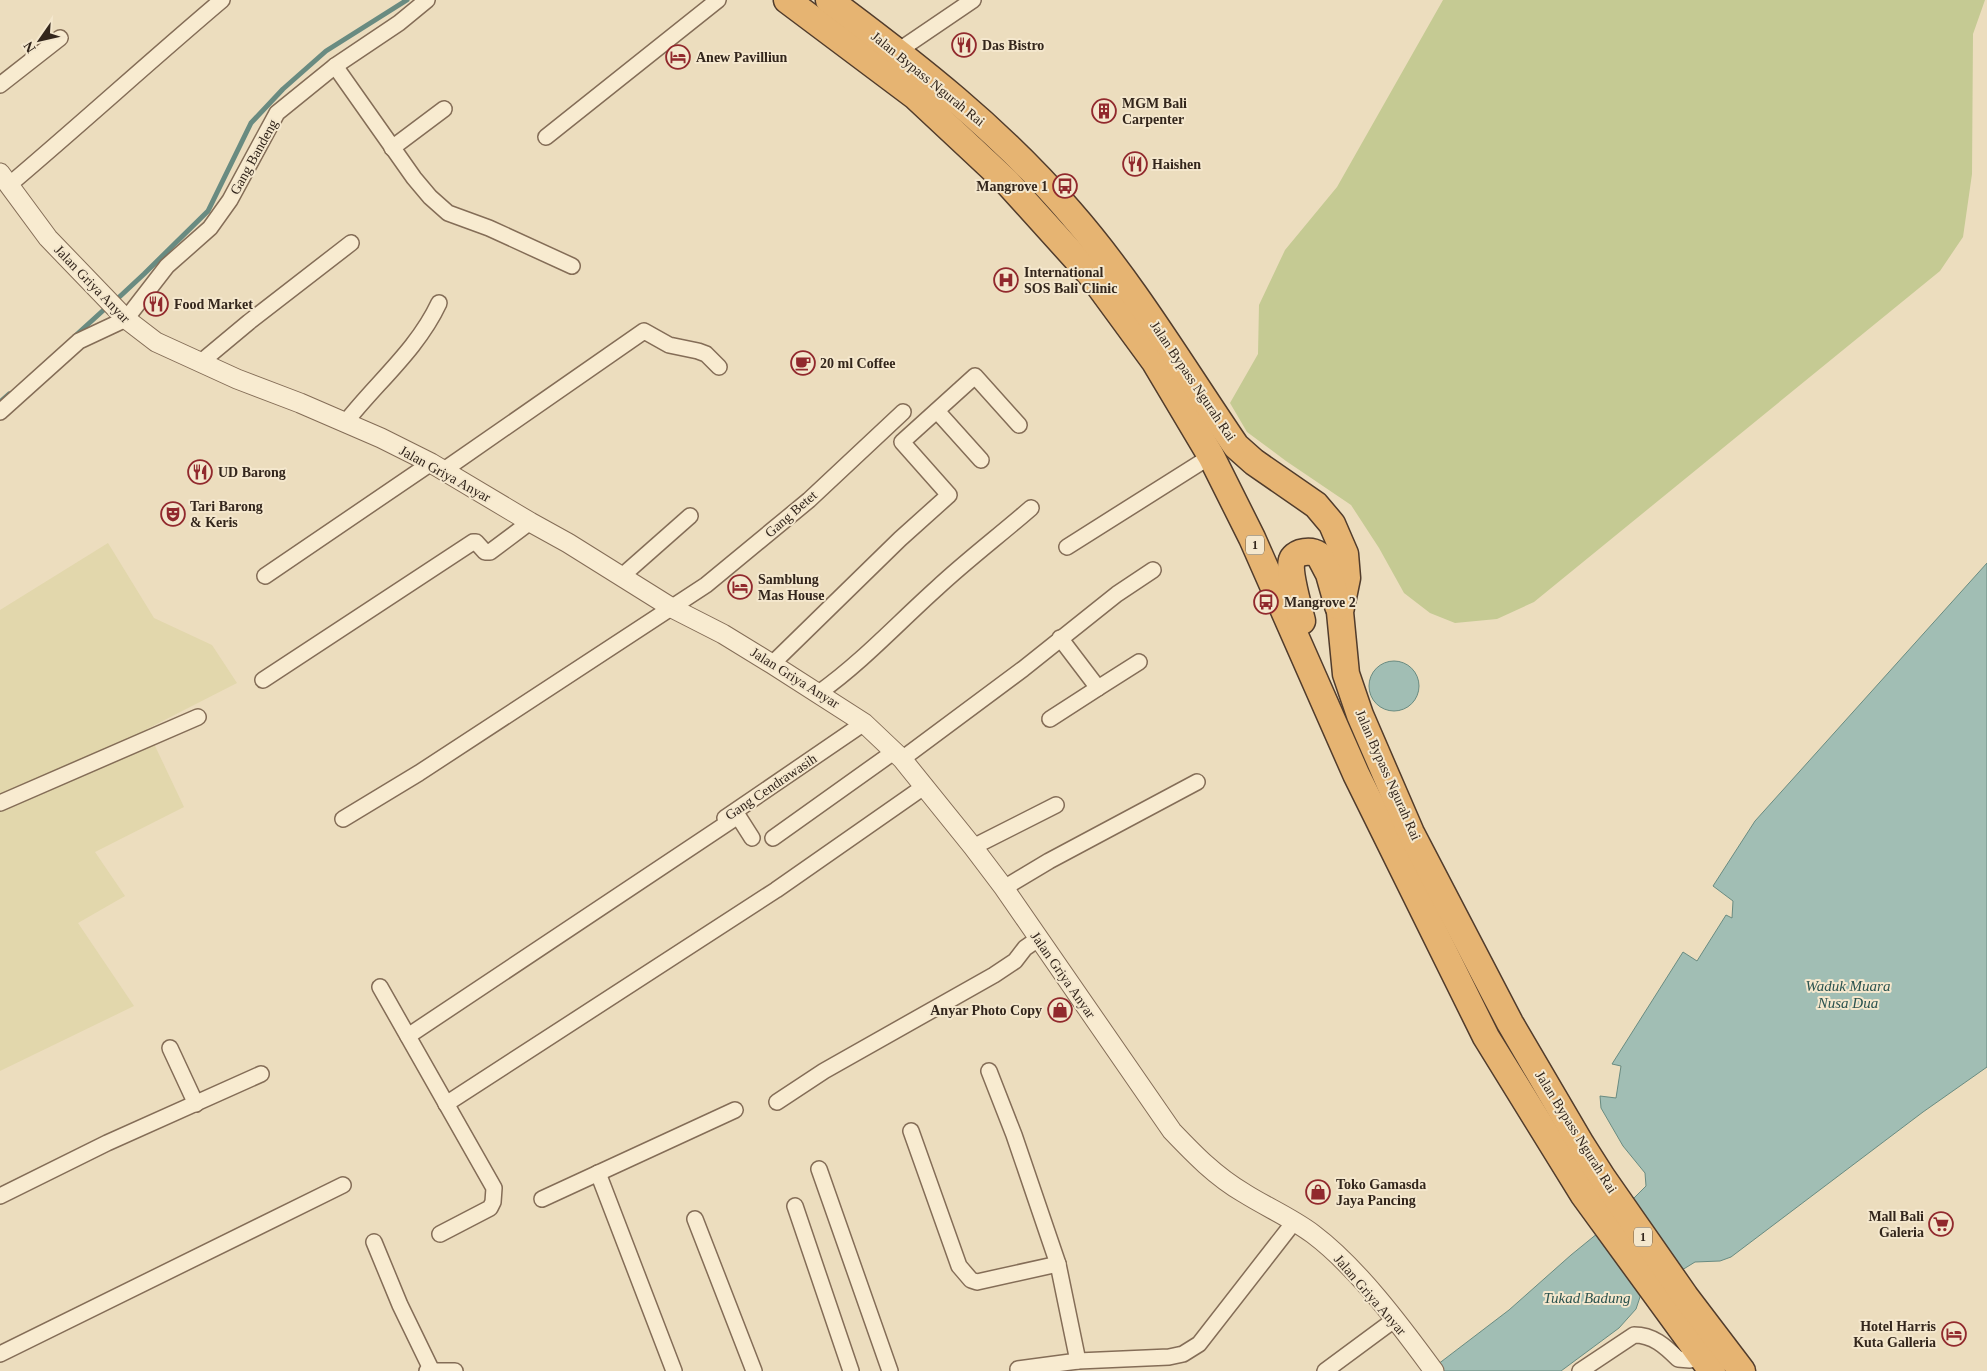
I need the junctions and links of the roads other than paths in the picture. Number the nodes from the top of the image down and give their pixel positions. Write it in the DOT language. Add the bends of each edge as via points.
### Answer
graph roads {
  1 [pos="222,0"];
  2 [pos="427,0"];
  3 [pos="718,0"];
  4 [pos="787,0"];
  5 [pos="829,0"];
  6 [pos="973,0"];
  7 [pos="60,38"];
  8 [pos="898,52"];
  9 [pos="335,66"];
  10 [pos="0,85"];
  11 [pos="444,109"];
  12 [pos="546,137"];
  13 [pos="392,148"];
  14 [pos="5,179"];
  15 [pos="351,243"];
  16 [pos="572,266"];
  17 [pos="439,303"];
  18 [pos="124,316"];
  19 [pos="201,362"];
  20 [pos="719,367"];
  21 [pos="937,411"];
  22 [pos="0,412"];
  23 [pos="903,412"];
  24 [pos="345,423"];
  25 [pos="1019,425"];
  26 [pos="1211,456"];
  27 [pos="981,460"];
  28 [pos="438,466"];
  29 [pos="1030,508"];
  30 [pos="690,516"];
  31 [pos="530,522"];
  32 [pos="1067,546"];
  33 [pos="1153,570"];
  34 [pos="265,576"];
  35 [pos="622,576"];
  36 [pos="672,608"];
  37 [pos="1340,612"];
  38 [pos="1060,638"];
  39 [pos="1139,662"];
  40 [pos="772,664"];
  41 [pos="263,680"];
  42 [pos="1098,688"];
  43 [pos="820,692"];
  44 [pos="1322,695"];
  45 [pos="198,717"];
  46 [pos="1050,719"];
  47 [pos="864,723"];
  48 [pos="898,755"];
  49 [pos="1196,782"];
  50 [pos="925,786"];
  51 [pos="0,804"];
  52 [pos="1056,805"];
  53 [pos="343,819"];
  54 [pos="752,838"];
  55 [pos="773,838"];
  56 [pos="973,846"];
  57 [pos="676,850"];
  58 [pos="1004,888"];
  59 [pos="1038,939"];
  60 [pos="380,987"];
  61 [pos="408,1036"];
  62 [pos="170,1048"];
  63 [pos="989,1071"];
  64 [pos="260,1074"];
  65 [pos="777,1102"];
  66 [pos="196,1104"];
  67 [pos="446,1104"];
  68 [pos="735,1110"];
  69 [pos="911,1131"];
  70 [pos="820,1169"];
  71 [pos="598,1173"];
  72 [pos="343,1186"];
  73 [pos="1592,1186"];
  74 [pos="0,1196"];
  75 [pos="542,1199"];
  76 [pos="795,1206"];
  77 [pos="695,1219"];
  78 [pos="1294,1222"];
  79 [pos="440,1234"];
  80 [pos="374,1242"];
  81 [pos="1058,1264"];
  82 [pos="1676,1303"];
  83 [pos="1394,1320"];
  84 [pos="0,1354"];
  85 [pos="1078,1361"];
  86 [pos="1705,1363"];
  87 [pos="1431,1368"];
  88 [pos="1018,1369"];
  89 [pos="427,1371"];
  90 [pos="432,1371"];
  91 [pos="456,1371"];
  92 [pos="674,1371"];
  93 [pos="754,1371"];
  94 [pos="851,1371"];
  95 [pos="890,1371"];
  96 [pos="1324,1371"];
  97 [pos="1580,1371"];
  98 [pos="1742,1371"];
  1 -- 14 [label="street" via="88,118"];
  2 -- 9 [label="street, Gang Bandeng"];
  3 -- 12 [label="street"];
  4 -- 26 [label="highway, Jalan Bypass Ngurah Rai / 1" via="915,96 1007,182 1092,276 1155,362"];
  5 -- 8 [label="highway, Jalan Bypass Ngurah Rai / 1"];
  6 -- 8 [label="street"];
  7 -- 10 [label="street"];
  8 -- 37 [label="highway, Jalan Bypass Ngurah Rai / 1" via="974,115 1070,211 1114,265 1236,446 1316,505 1332,524 1345,554 1347,578"];
  9 -- 13 [label="street"];
  9 -- 18 [label="street, Gang Bandeng" via="277,113 222,214 167,266"];
  11 -- 13 [label="street"];
  13 -- 16 [label="street" via="422,189 448,213"];
  14 -- 18 [label="street, Jalan Griya Anyar" via="48,238"];
  15 -- 19 [label="street"];
  17 -- 24 [label="street" via="413,347"];
  18 -- 19 [label="street, Jalan Griya Anyar" via="156,342"];
  18 -- 22 [label="street" via="79,341"];
  19 -- 24 [label="street, Jalan Griya Anyar"];
  20 -- 28 [label="street" via="706,354 669,345 644,331"];
  21 -- 25 [label="street" via="976,376"];
  21 -- 27 [label="street"];
  21 -- 40 [label="street" via="902,442 949,495"];
  23 -- 36 [label="street, Gang Betet" via="809,500 706,585"];
  24 -- 28 [label="street, Jalan Griya Anyar"];
  26 -- 32 [label="street"];
  26 -- 44 [label="highway, Jalan Bypass Ngurah Rai / 1" via="1252,538"];
  28 -- 31 [label="street, Jalan Griya Anyar"];
  28 -- 34 [label="street"];
  29 -- 43 [label="street"];
  30 -- 35 [label="street"];
  31 -- 35 [label="street, Jalan Griya Anyar"];
  31 -- 41 [label="street" via="490,552 485,552 473,542"];
  33 -- 38 [label="street"];
  35 -- 36 [label="street, Jalan Griya Anyar"];
  36 -- 40 [label="street, Jalan Griya Anyar"];
  36 -- 53 [label="street, Gang Betet"];
  37 -- 44 [label="highway" via="1329,574 1319,555 1308,551 1296,554 1292,560 1295,593"];
  37 -- 73 [label="highway, Jalan Bypass Ngurah Rai / 1" via="1346,674 1396,800 1473,954 1551,1094"];
  38 -- 42 [label="street"];
  38 -- 48 [label="street" via="1008,680"];
  39 -- 42 [label="street"];
  40 -- 43 [label="street, Jalan Griya Anyar"];
  42 -- 46 [label="street"];
  43 -- 47 [label="street, Jalan Griya Anyar"];
  44 -- 73 [label="highway, Jalan Bypass Ngurah Rai / 1" via="1356,774 1486,1037"];
  45 -- 51 [label="street"];
  47 -- 48 [label="street, Jalan Griya Anyar"];
  47 -- 57 [label="street, Gang Cendrawasih"];
  48 -- 50 [label="street, Jalan Griya Anyar"];
  48 -- 55 [label="street"];
  49 -- 58 [label="street"];
  50 -- 56 [label="street, Jalan Griya Anyar"];
  50 -- 67 [label="street" via="776,890"];
  52 -- 56 [label="street"];
  54 -- 61 [label="street" via="738,816"];
  56 -- 58 [label="street, Jalan Griya Anyar"];
  58 -- 59 [label="street, Jalan Griya Anyar"];
  59 -- 65 [label="street" via="1025,948 1016,961 994,975 824,1071"];
  59 -- 78 [label="street, Jalan Griya Anyar" via="1172,1130 1217,1176"];
  60 -- 61 [label="street"];
  61 -- 67 [label="street"];
  62 -- 66 [label="street"];
  63 -- 81 [label="street"];
  64 -- 66 [label="street"];
  66 -- 74 [label="street" via="107,1143"];
  67 -- 79 [label="street" via="489,1178 494,1196 490,1208"];
  68 -- 71 [label="street"];
  69 -- 81 [label="street" via="959,1266 965,1274 977,1282"];
  70 -- 95 [label="street"];
  71 -- 75 [label="street"];
  71 -- 92 [label="street"];
  72 -- 84 [label="street"];
  73 -- 82 [label="highway, Jalan Bypass Ngurah Rai / 1"];
  76 -- 94 [label="street"];
  77 -- 93 [label="street"];
  78 -- 83 [label="street, Jalan Griya Anyar" via="1312,1233 1349,1266"];
  78 -- 85 [label="street" via="1193,1349 1169,1356"];
  80 -- 90 [label="street"];
  81 -- 85 [label="street"];
  82 -- 86 [label="highway, Jalan Bypass Ngurah Rai / 1"];
  82 -- 98 [label="highway, Jalan Bypass Ngurah Rai / 1"];
  83 -- 87 [label="street, Jalan Griya Anyar"];
  83 -- 96 [label="street"];
  85 -- 88 [label="street"];
  86 -- 97 [label="street" via="1678,1359 1652,1338 1642,1335 1634,1336"];
  89 -- 90 [label="street"];
  90 -- 91 [label="street"];
}
